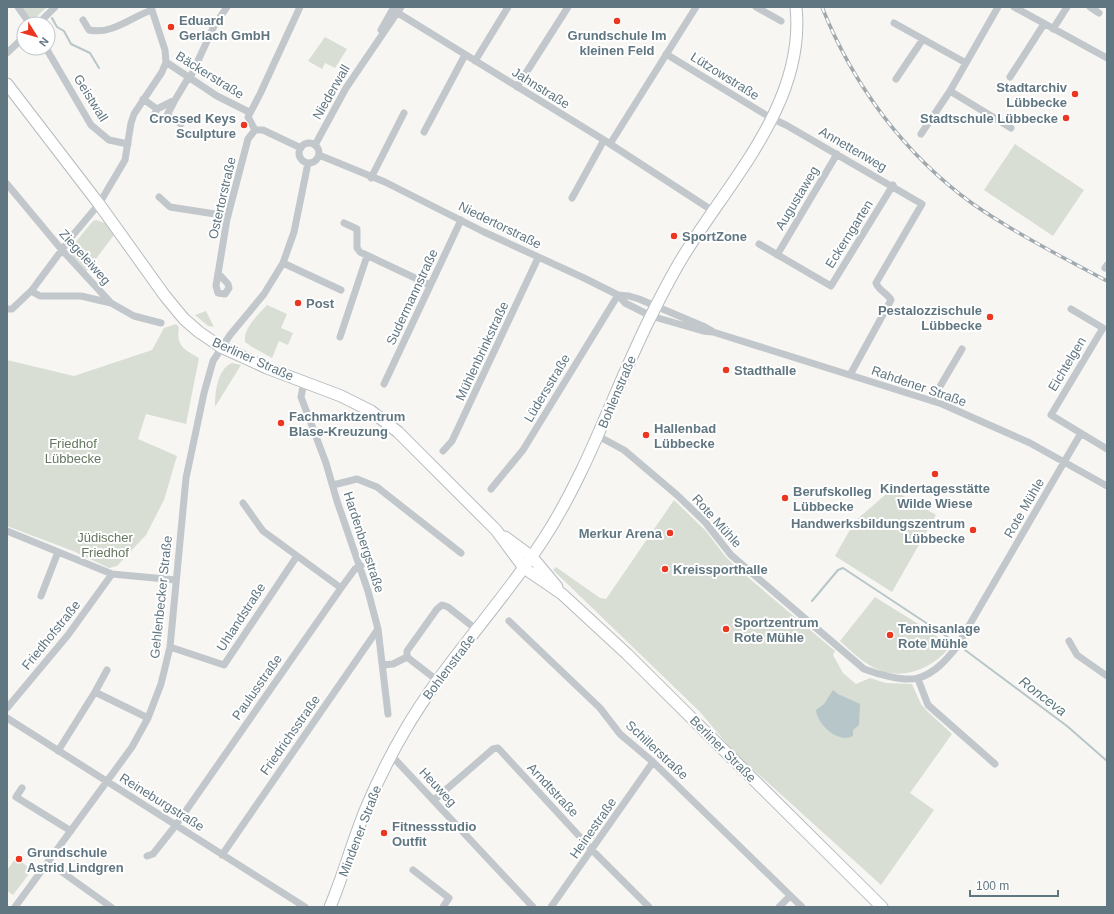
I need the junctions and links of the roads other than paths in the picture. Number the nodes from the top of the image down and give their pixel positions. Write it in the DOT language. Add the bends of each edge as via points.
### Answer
graph roads {
  1 [pos="18,7"];
  2 [pos="56,7"];
  3 [pos="227,7"];
  4 [pos="300,7"];
  5 [pos="385,7"];
  6 [pos="508,7"];
  7 [pos="568,7"];
  8 [pos="696,7"];
  9 [pos="756,7"];
  10 [pos="796,7"];
  11 [pos="998,7"];
  12 [pos="1014,7"];
  13 [pos="1067,7"];
  14 [pos="1090,7"];
  15 [pos="152,9"];
  16 [pos="396,10"];
  17 [pos="1099,13"];
  18 [pos="24,16"];
  19 [pos="46,16"];
  20 [pos="84,20"];
  21 [pos="781,21"];
  22 [pos="894,23"];
  23 [pos="1044,24"];
  24 [pos="1053,29"];
  25 [pos="923,39"];
  26 [pos="16,45"];
  27 [pos="7,53"];
  28 [pos="666,54"];
  29 [pos="465,55"];
  30 [pos="51,56"];
  31 [pos="1107,58"];
  32 [pos="475,61"];
  33 [pos="166,62"];
  34 [pos="966,63"];
  35 [pos="1010,77"];
  36 [pos="190,78"];
  37 [pos="896,79"];
  38 [pos="7,84"];
  39 [pos="517,87"];
  40 [pos="950,91"];
  41 [pos="175,100"];
  42 [pos="141,102"];
  43 [pos="156,109"];
  44 [pos="250,112"];
  45 [pos="404,113"];
  46 [pos="771,118"];
  47 [pos="152,120"];
  48 [pos="181,124"];
  49 [pos="1011,128"];
  50 [pos="255,130"];
  51 [pos="424,132"];
  52 [pos="920,134"];
  53 [pos="607,142"];
  54 [pos="128,144"];
  55 [pos="315,145"];
  56 [pos="301,148"];
  57 [pos="837,154"];
  58 [pos="318,155"];
  59 [pos="308,163"];
  60 [pos="371,178"];
  61 [pos="7,184"];
  62 [pos="893,185"];
  63 [pos="159,197"];
  64 [pos="572,198"];
  65 [pos="99,204"];
  66 [pos="714,211"];
  67 [pos="228,216"];
  68 [pos="461,220"];
  69 [pos="344,223"];
  70 [pos="759,244"];
  71 [pos="62,250"];
  72 [pos="777,255"];
  73 [pos="367,256"];
  74 [pos="538,258"];
  75 [pos="283,263"];
  76 [pos="218,273"];
  77 [pos="430,285"];
  78 [pos="341,290"];
  79 [pos="31,291"];
  80 [pos="618,295"];
  81 [pos="111,303"];
  82 [pos="7,309"];
  83 [pos="1071,309"];
  84 [pos="651,316"];
  85 [pos="161,323"];
  86 [pos="713,332"];
  87 [pos="340,337"];
  88 [pos="221,347"];
  89 [pos="962,349"];
  90 [pos="850,375"];
  91 [pos="304,381"];
  92 [pos="384,384"];
  93 [pos="932,400"];
  94 [pos="1081,433"];
  95 [pos="598,436"];
  96 [pos="1107,449"];
  97 [pos="443,451"];
  98 [pos="1064,462"];
  99 [pos="333,485"];
  100 [pos="1107,486"];
  101 [pos="491,488"];
  102 [pos="243,503"];
  103 [pos="496,530"];
  104 [pos="7,531"];
  105 [pos="58,552"];
  106 [pos="461,553"];
  107 [pos="297,556"];
  108 [pos="532,557"];
  109 [pos="360,566"];
  110 [pos="524,568"];
  111 [pos="112,574"];
  112 [pos="176,580"];
  113 [pos="341,588"];
  114 [pos="562,594"];
  115 [pos="41,596"];
  116 [pos="509,621"];
  117 [pos="378,629"];
  118 [pos="477,630"];
  119 [pos="1068,641"];
  120 [pos="170,647"];
  121 [pos="407,656"];
  122 [pos="383,665"];
  123 [pos="106,670"];
  124 [pos="1107,676"];
  125 [pos="918,679"];
  126 [pos="438,681"];
  127 [pos="95,692"];
  128 [pos="7,708"];
  129 [pos="388,714"];
  130 [pos="7,718"];
  131 [pos="148,718"];
  132 [pos="58,751"];
  133 [pos="391,755"];
  134 [pos="653,762"];
  135 [pos="995,764"];
  136 [pos="107,782"];
  137 [pos="22,788"];
  138 [pos="434,800"];
  139 [pos="176,825"];
  140 [pos="71,831"];
  141 [pos="592,850"];
  142 [pos="222,854"];
  143 [pos="147,856"];
  144 [pos="48,862"];
  145 [pos="413,870"];
  146 [pos="790,896"];
  147 [pos="445,906"];
  148 [pos="15,907"];
  149 [pos="111,907"];
  150 [pos="305,907"];
  151 [pos="330,907"];
  152 [pos="533,907"];
  153 [pos="551,907"];
  154 [pos="649,907"];
  155 [pos="779,907"];
  156 [pos="802,907"];
  157 [pos="882,907"];
  1 -- 18 [label="street"];
  2 -- 19 [label="street"];
  3 -- 36 [label="street" via="211,31"];
  4 -- 44 [label="street"];
  5 -- 16 [label="street, Jahnstraße"];
  6 -- 32 [label="street"];
  7 -- 39 [label="street"];
  8 -- 28 [label="street"];
  9 -- 21 [label="street"];
  10 -- 46 [label="main road, Bohlenstraße" via="796,30 790,65 783,91"];
  11 -- 34 [label="street"];
  12 -- 23 [label="street"];
  13 -- 24 [label="street"];
  14 -- 17 [label="street"];
  15 -- 20 [label="street" via="109,30 99,32 89,30"];
  15 -- 33 [label="street, Bäckerstraße" via="165,50"];
  16 -- 29 [label="street, Jahnstraße"];
  16 -- 55 [label="street, Niederwall" via="346,88"];
  22 -- 25 [label="street"];
  23 -- 24 [label="street"];
  23 -- 35 [label="street"];
  24 -- 31 [label="street"];
  25 -- 34 [label="street"];
  25 -- 37 [label="street"];
  26 -- 27 [label="street"];
  28 -- 46 [label="street, Lützowstraße"];
  28 -- 53 [label="street"];
  29 -- 32 [label="street, Jahnstraße"];
  29 -- 51 [label="street"];
  30 -- 54 [label="street, Geistwall" via="91,125 109,140"];
  32 -- 39 [label="street, Jahnstraße"];
  33 -- 36 [label="street, Bäckerstraße"];
  33 -- 42 [label="street"];
  34 -- 40 [label="street"];
  36 -- 41 [label="street" via="186,80"];
  36 -- 44 [label="street, Bäckerstraße" via="217,96"];
  38 -- 65 [label="main road, Berliner Straße"];
  39 -- 53 [label="street, Jahnstraße"];
  40 -- 49 [label="street"];
  40 -- 52 [label="street"];
  41 -- 43 [label="street"];
  41 -- 48 [label="street" via="167,115"];
  42 -- 43 [label="street"];
  42 -- 54 [label="street" via="131,123"];
  43 -- 47 [label="street"];
  44 -- 50 [label="street" via="248,117"];
  45 -- 60 [label="street"];
  46 -- 57 [label="street, Annettenweg"];
  46 -- 66 [label="main road, Bohlenstraße" via="756,147"];
  50 -- 56 [label="street" via="263,130"];
  50 -- 67 [label="street, Ostertorstraße" via="248,140"];
  53 -- 64 [label="street"];
  53 -- 66 [label="street, Jahnstraße"];
  54 -- 65 [label="street" via="120,172"];
  55 -- 56 [label="street" via="308,144"];
  55 -- 58 [label="street"];
  56 -- 59 [label="street" via="300,157"];
  57 -- 62 [label="street, Annettenweg"];
  57 -- 72 [label="street, Augustaweg"];
  58 -- 59 [label="street" via="314,161"];
  58 -- 60 [label="street, Niedertorstraße"];
  59 -- 75 [label="street" via="294,232"];
  60 -- 68 [label="street, Niedertorstraße"];
  61 -- 71 [label="street, Ziegeleiweg"];
  62 -- 72 [label="street, Eckerngarten" via="830,286"];
  62 -- 90 [label="street, Annettenweg" via="922,204 876,283 891,300"];
  63 -- 67 [label="street" via="170,207"];
  65 -- 71 [label="street"];
  65 -- 88 [label="main road, Berliner Straße" via="184,319"];
  66 -- 84 [label="main road, Bohlenstraße" via="684,254"];
  67 -- 76 [label="street, Ostertorstraße"];
  68 -- 74 [label="street, Niedertorstraße"];
  68 -- 77 [label="street, Sudermannstraße"];
  69 -- 73 [label="street" via="357,229 358,248"];
  70 -- 72 [label="street, Eckerngarten"];
  71 -- 79 [label="street"];
  71 -- 81 [label="street, Ziegeleiweg"];
  73 -- 77 [label="street"];
  73 -- 87 [label="street"];
  74 -- 80 [label="street, Niedertorstraße"];
  74 -- 97 [label="street, Mühlenbrinkstraße" via="452,441"];
  75 -- 78 [label="street"];
  75 -- 88 [label="street" via="264,294"];
  77 -- 92 [label="street, Sudermannstraße"];
  79 -- 81 [label="street" via="40,296 80,296"];
  79 -- 82 [label="street" via="12,309"];
  80 -- 84 [label="street, Niedertorstraße" via="625,303"];
  80 -- 84 [label="street, Niedertorstraße" via="629,296"];
  80 -- 101 [label="street, Lüdersstraße" via="523,450"];
  81 -- 85 [label="street, Ziegeleiweg" via="134,316"];
  83 -- 94 [label="street, Eichtelgen" via="1103,328 1051,415"];
  84 -- 86 [label="street, Rahdener Straße"];
  84 -- 86 [label="street, Rahdener Straße" via="704,326"];
  84 -- 95 [label="main road, Bohlenstraße"];
  86 -- 90 [label="street, Rahdener Straße"];
  88 -- 91 [label="main road, Berliner Straße"];
  88 -- 112 [label="street, Gehlenbecker Straße" via="215,356 204,393 188,468"];
  89 -- 93 [label="street"];
  90 -- 93 [label="street, Rahdener Straße"];
  91 -- 99 [label="street, Hardenbergstraße" via="301,397"];
  91 -- 103 [label="main road, Berliner Straße" via="341,396 385,421"];
  93 -- 98 [label="street, Rahdener Straße" via="1000,428"];
  94 -- 96 [label="street, Eichtelgen"];
  94 -- 98 [label="street"];
  95 -- 108 [label="main road, Bohlenstraße" via="571,493"];
  95 -- 125 [label="street, Rote Mühle" via="624,450 677,495 705,522 731,555 864,669 880,676"];
  98 -- 100 [label="street, Rahdener Straße"];
  98 -- 125 [label="street, Rote Mühle" via="956,648 934,670"];
  99 -- 106 [label="street" via="357,479 377,486"];
  99 -- 109 [label="street, Hardenbergstraße"];
  102 -- 107 [label="street" via="263,531"];
  103 -- 108 [label="main road, Berliner Straße"];
  103 -- 110 [label="main road, Berliner Straße"];
  104 -- 105 [label="street"];
  105 -- 111 [label="street"];
  105 -- 115 [label="street"];
  107 -- 113 [label="street"];
  107 -- 120 [label="street, Uhlandstraße" via="224,665"];
  108 -- 110 [label="main road, Bohlenstraße"];
  108 -- 114 [label="main road, Berliner Straße"];
  109 -- 113 [label="street, Paulusstraße" via="355,568"];
  109 -- 117 [label="street, Hardenbergstraße"];
  110 -- 114 [label="main road, Berliner Straße"];
  110 -- 118 [label="main road, Bohlenstraße"];
  111 -- 112 [label="street"];
  111 -- 128 [label="street, Friedhofstraße" via="68,635"];
  112 -- 120 [label="street, Gehlenbecker Straße"];
  113 -- 139 [label="street, Paulusstraße"];
  114 -- 157 [label="main road, Berliner Straße" via="628,654"];
  116 -- 134 [label="street, Schillerstraße" via="600,708 620,734"];
  117 -- 122 [label="street, Hardenbergstraße"];
  117 -- 142 [label="street, Friedrichsstraße"];
  118 -- 121 [label="street" via="442,605 407,651"];
  118 -- 126 [label="main road, Bohlenstraße"];
  119 -- 124 [label="street" via="1077,655"];
  120 -- 131 [label="street, Gehlenbecker Straße" via="161,684"];
  121 -- 122 [label="street" via="393,664"];
  121 -- 126 [label="street"];
  122 -- 129 [label="street, Hardenbergstraße"];
  123 -- 127 [label="street"];
  125 -- 135 [label="street" via="928,705"];
  126 -- 133 [label="main road, Bohlenstraße"];
  127 -- 131 [label="street"];
  127 -- 132 [label="street"];
  130 -- 132 [label="street, Reineburgstraße"];
  131 -- 136 [label="street, Gehlenbecker Straße" via="132,747"];
  132 -- 136 [label="street, Reineburgstraße"];
  133 -- 138 [label="street, Heuweg"];
  133 -- 151 [label="main road, Mindener Straße" via="367,806"];
  134 -- 141 [label="street, Heinestraße"];
  134 -- 146 [label="street, Schillerstraße"];
  136 -- 139 [label="street, Reineburgstraße"];
  136 -- 140 [label="street, Gehlenbecker Straße"];
  137 -- 140 [label="street" via="16,796"];
  138 -- 141 [label="street, Arndtstraße" via="493,749 498,748"];
  138 -- 152 [label="street, Heuweg"];
  139 -- 142 [label="street, Reineburgstraße"];
  139 -- 143 [label="street, Paulusstraße" via="153,854"];
  140 -- 144 [label="street, Gehlenbecker Straße"];
  141 -- 153 [label="street, Heinestraße"];
  141 -- 154 [label="street, Arndtstraße"];
  142 -- 150 [label="street, Reineburgstraße"];
  144 -- 148 [label="street, Gehlenbecker Straße"];
  144 -- 149 [label="street"];
  145 -- 147 [label="street" via="449,898"];
  146 -- 155 [label="street"];
  146 -- 156 [label="street, Schillerstraße"];
}
